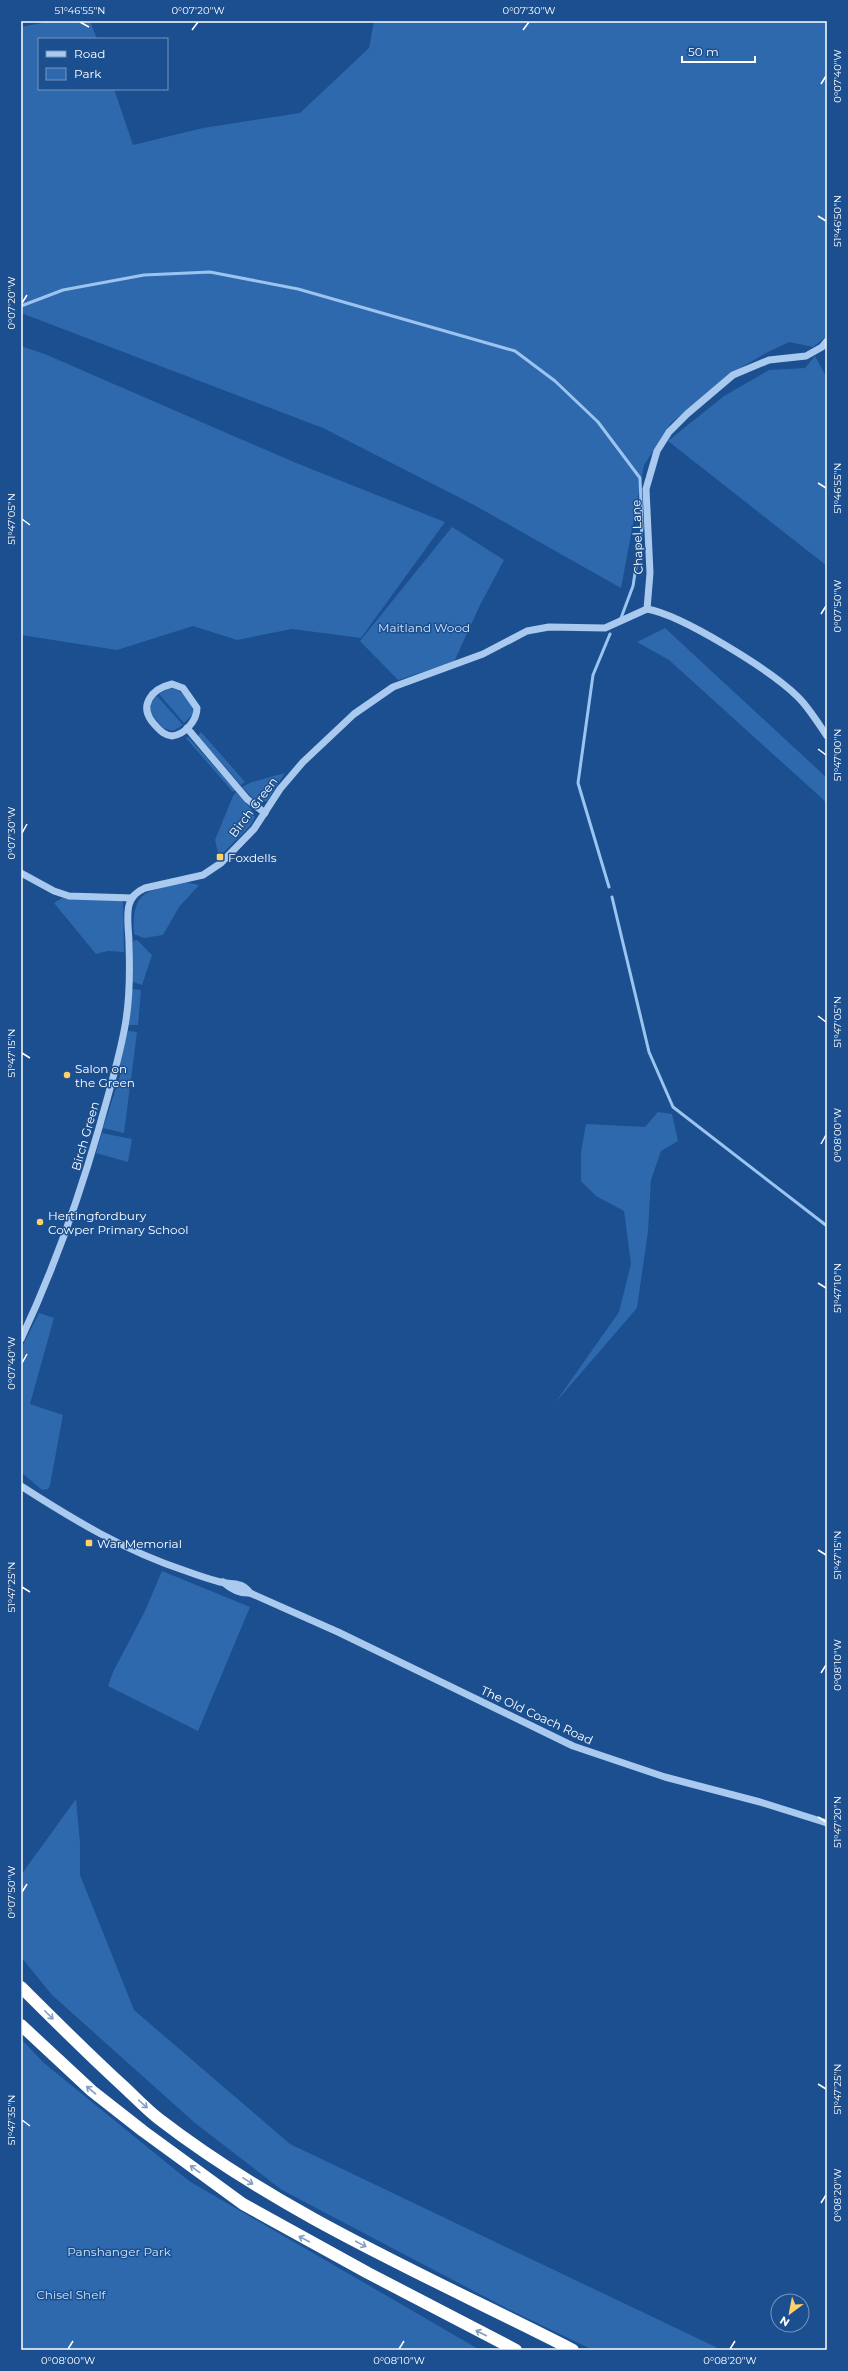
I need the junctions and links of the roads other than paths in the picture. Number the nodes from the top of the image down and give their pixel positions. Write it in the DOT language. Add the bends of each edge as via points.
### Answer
graph roads {
  1 [pos="827,341"];
  2 [pos="647,609"];
  3 [pos="187,728"];
  4 [pos="827,736"];
  5 [pos="265,813"];
  6 [pos="21,873"];
  7 [pos="132,898"];
  8 [pos="21,1339"];
  9 [pos="21,1486"];
  10 [pos="827,1822"];
  11 [pos="21,1987"];
  12 [pos="21,2025"];
  13 [pos="516,2350"];
  14 [pos="573,2350"];
  1 -- 2 [label="street, Chapel Lane" via="806,356 769,360 733,375 687,414 657,451 646,489 650,573"];
  2 -- 4 [label="street" via="666,614 686,624 783,683 799,698"];
  2 -- 5 [label="street, Birch Green" via="605,628 549,627 527,631 483,654 393,687 354,714 303,762 280,789"];
  3 -- 3 [label="street" via="176,736 164,734 148,716 146,708 149,699 168,685 183,688 197,708 195,718"];
  3 -- 5 [label="street" via="247,799"];
  5 -- 7 [label="street, Birch Green" via="233,852 203,875 145,888"];
  6 -- 7 [label="street" via="69,896"];
  7 -- 8 [label="street, Birch Green" via="128,915 130,963 125,1025 115,1068 90,1160 58,1256"];
  9 -- 10 [label="street, The Old Coach Road" via="82,1525 122,1546 179,1569 223,1582 230,1588 250,1593 338,1632 574,1746 665,1778"];
  11 -- 14 [label="highway, one-way" via="158,2118 217,2161 280,2201 359,2243"];
  13 -- 12 [label="highway, one-way" via="243,2204 92,2091"];
}
